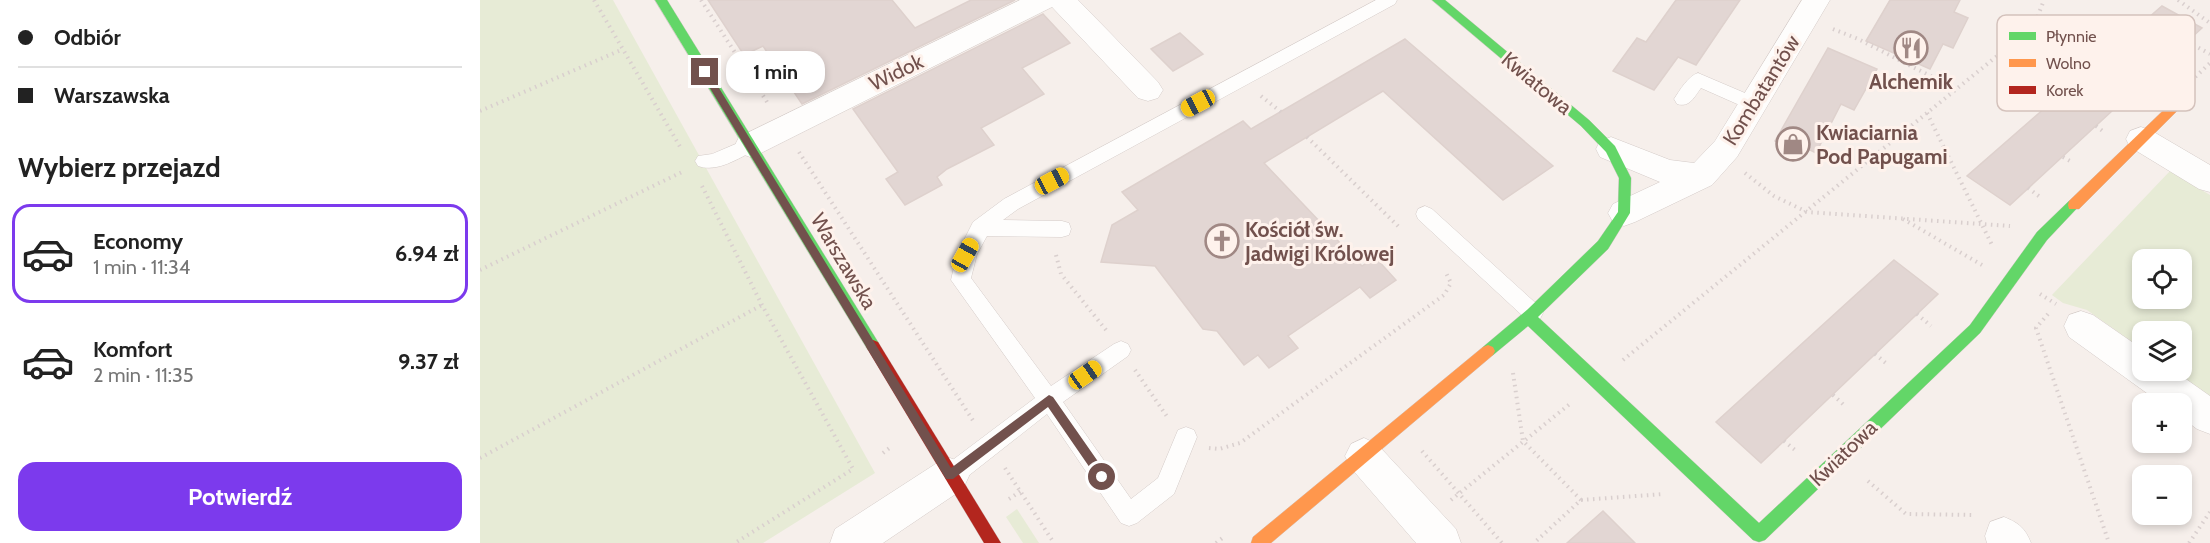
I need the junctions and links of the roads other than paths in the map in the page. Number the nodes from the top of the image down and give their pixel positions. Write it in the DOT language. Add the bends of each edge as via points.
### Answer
graph roads {
  1 [pos="661,0"];
  2 [pos="1043,0"];
  3 [pos="1062,0"];
  4 [pos="1389,0"];
  5 [pos="1438,0"];
  6 [pos="1811,9"];
  7 [pos="1148,90"];
  8 [pos="1683,99"];
  9 [pos="1753,104"];
  10 [pos="2170,111"];
  11 [pos="2141,139"];
  12 [pos="750,145"];
  13 [pos="1611,149"];
  14 [pos="698,164"];
  15 [pos="1701,176"];
  16 [pos="2210,180"];
  17 [pos="1624,213"];
  18 [pos="1425,214"];
  19 [pos="980,228"];
  20 [pos="1062,229"];
  21 [pos="1531,315"];
  22 [pos="2081,326"];
  23 [pos="1121,350"];
  24 [pos="2132,362"];
  25 [pos="2159,381"];
  26 [pos="1049,400"];
  27 [pos="2210,417"];
  28 [pos="1186,437"];
  29 [pos="1364,456"];
  30 [pos="950,476"];
  31 [pos="1433,533"];
  32 [pos="849,543"];
  33 [pos="993,543"];
  34 [pos="1259,543"];
  1 -- 12 [label="street, Warszawska"];
  2 -- 12 [label="street, Widok"];
  3 -- 7 [label="street"];
  4 -- 19 [label="lane" via="1011,204"];
  5 -- 13 [label="street, Kwiatowa"];
  6 -- 9 [label="street, Kombatantów"];
  8 -- 9 [label="lane" via="1698,79"];
  9 -- 15 [label="street, Kombatantów" via="1726,149"];
  10 -- 11 [label="street, Kwiatowa"];
  11 -- 16 [label="street"];
  11 -- 21 [label="street, Kwiatowa" via="2042,236 1975,329 1759,534"];
  12 -- 14 [label="lane"];
  12 -- 30 [label="street, Warszawska"];
  13 -- 15 [label="street" via="1667,172"];
  13 -- 17 [label="street, Kwiatowa" via="1625,178"];
  15 -- 17 [label="street, Kombatantów"];
  17 -- 21 [label="street" via="1603,244"];
  18 -- 21 [label="lane"];
  19 -- 20 [label="lane"];
  19 -- 26 [label="lane" via="965,255 962,280"];
  21 -- 29 [label="street"];
  22 -- 24 [label="street"];
  23 -- 26 [label="lane"];
  25 -- 27 [label="street"];
  26 -- 28 [label="lane" via="1129,515 1166,486"];
  26 -- 30 [label="lane"];
  29 -- 31 [label="street"];
  29 -- 34 [label="street"];
  30 -- 32 [label="street"];
  30 -- 33 [label="street, Warszawska"];
}
